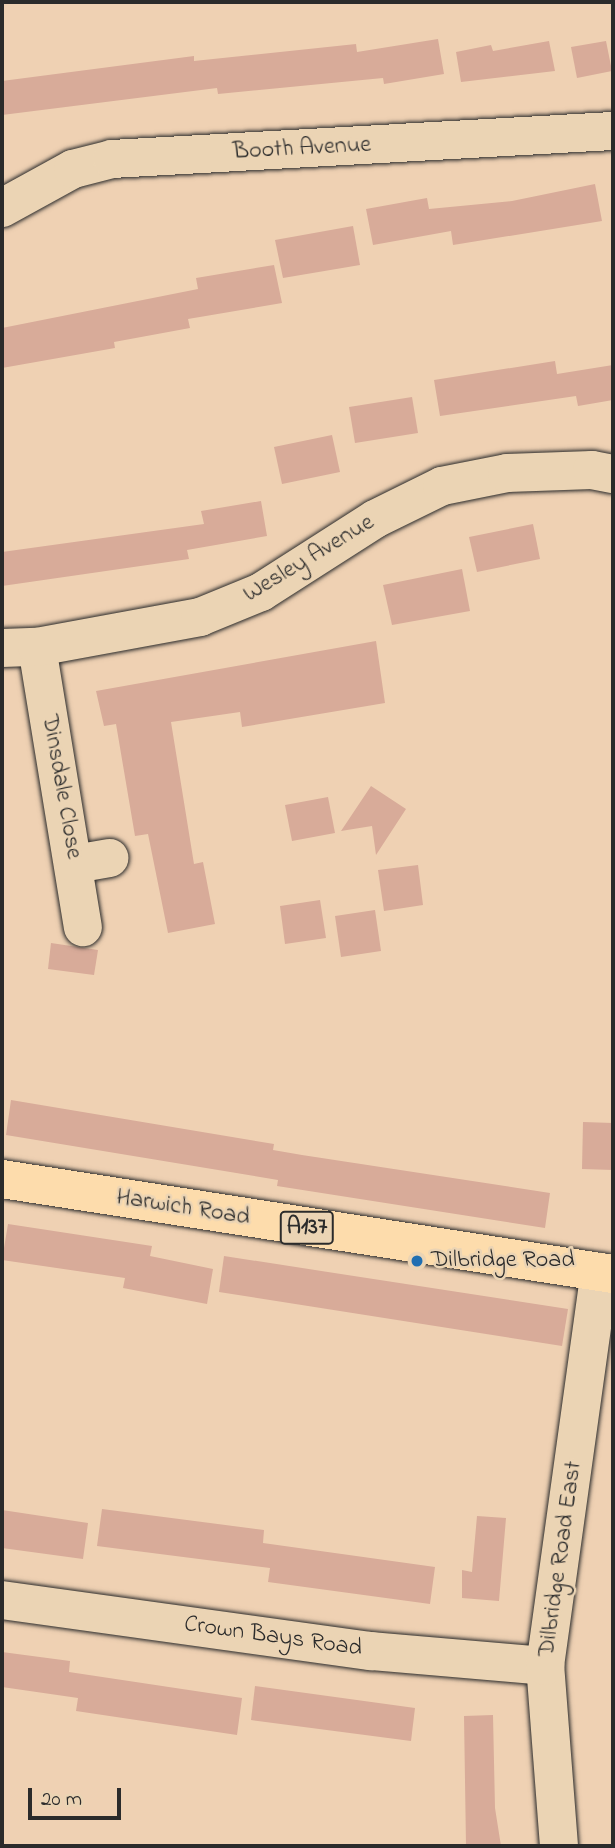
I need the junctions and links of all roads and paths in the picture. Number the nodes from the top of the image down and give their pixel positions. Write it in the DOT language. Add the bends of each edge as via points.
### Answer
graph roads {
  1 [pos="613,131"];
  2 [pos="2,208"];
  3 [pos="613,474"];
  4 [pos="19,648"];
  5 [pos="83,927"];
  6 [pos="2,1179"];
  7 [pos="607,1273"];
  8 [pos="2,1600"];
  9 [pos="545,1666"];
  10 [pos="559,1846"];
  1 -- 2 [label="street, Booth Avenue" via="112,159 73,169"];
  3 -- 4 [label="street, Wesley Avenue" via="592,470 506,473 442,486 375,519 261,592 200,617"];
  4 -- 5 [label="street, Dinsdale Close" via="92,861"];
  6 -- 7 [label="main road, Harwich Road / A137"];
  7 -- 9 [label="street, Dilbridge Road East"];
  8 -- 9 [label="street, Crown Bays Road" via="371,1651"];
  9 -- 10 [label="street, Dilbridge Road East"];
}
